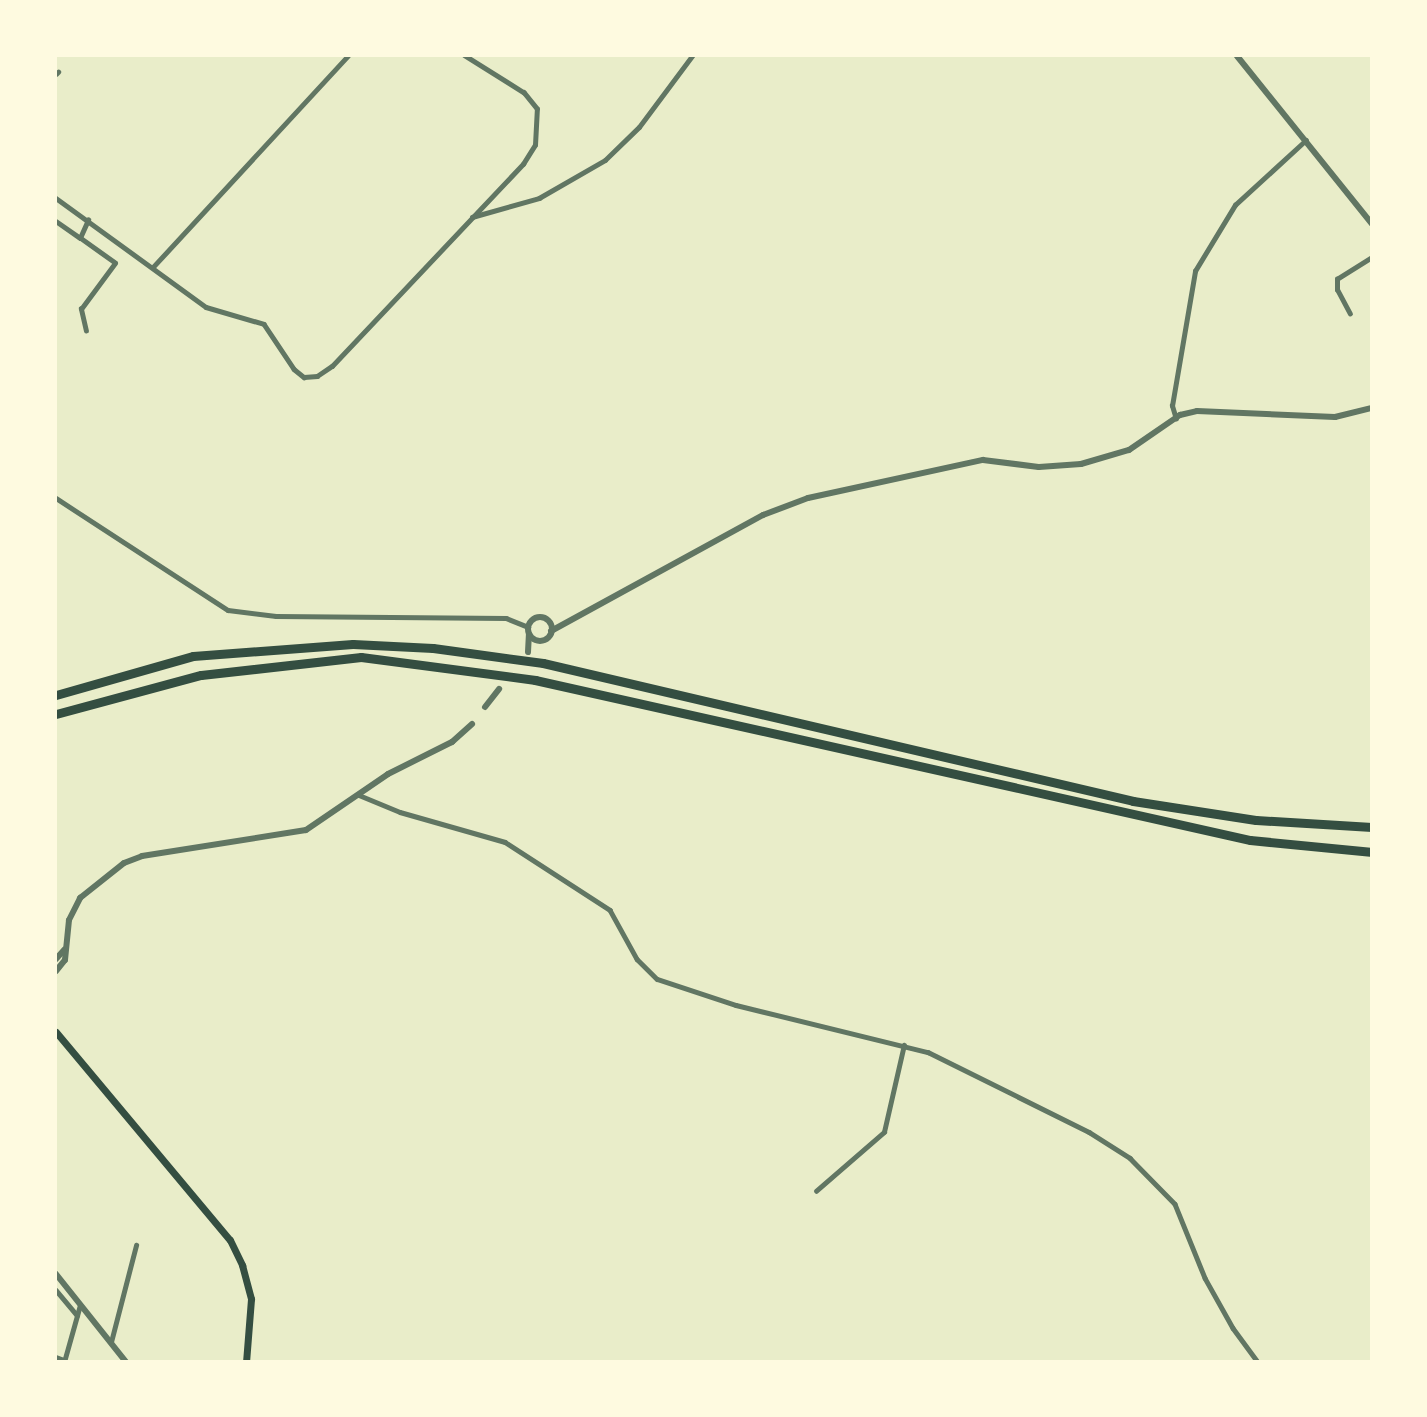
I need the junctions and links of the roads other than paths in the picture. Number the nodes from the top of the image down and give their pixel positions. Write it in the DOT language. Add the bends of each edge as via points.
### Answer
graph roads {
  1 [pos="348,56"];
  2 [pos="465,56"];
  3 [pos="692,56"];
  4 [pos="1237,56"];
  5 [pos="1306,140"];
  6 [pos="56,198"];
  7 [pos="472,217"];
  8 [pos="88,220"];
  9 [pos="56,221"];
  10 [pos="1371,224"];
  11 [pos="80,238"];
  12 [pos="1371,256"];
  13 [pos="153,267"];
  14 [pos="1350,314"];
  15 [pos="86,331"];
  16 [pos="1371,408"];
  17 [pos="1176,419"];
  18 [pos="56,498"];
  19 [pos="528,630"];
  20 [pos="551,631"];
  21 [pos="540,641"];
  22 [pos="499,689"];
  23 [pos="56,695"];
  24 [pos="485,707"];
  25 [pos="56,714"];
  26 [pos="471,724"];
  27 [pos="359,795"];
  28 [pos="1371,826"];
  29 [pos="1371,852"];
  30 [pos="68,946"];
  31 [pos="56,959"];
  32 [pos="56,972"];
  33 [pos="56,1032"];
  34 [pos="904,1045"];
  35 [pos="816,1191"];
  36 [pos="136,1245"];
  37 [pos="56,1274"];
  38 [pos="56,1290"];
  39 [pos="80,1305"];
  40 [pos="77,1315"];
  41 [pos="111,1342"];
  42 [pos="56,1357"];
  43 [pos="64,1361"];
  44 [pos="126,1362"];
  45 [pos="246,1362"];
  46 [pos="1258,1362"];
  1 -- 13 [label="street"];
  2 -- 7 [label="street" via="524,93 537,109 538,129 535,145 523,164"];
  3 -- 7 [label="street" via="639,127 605,160 538,198"];
  4 -- 5 [label="street"];
  5 -- 10 [label="street"];
  5 -- 17 [label="street" via="1235,205 1195,271 1172,406"];
  6 -- 8 [label="street"];
  7 -- 13 [label="street" via="332,366 317,376 304,377 294,369 264,324 206,307"];
  8 -- 11 [label="street"];
  8 -- 13 [label="street"];
  9 -- 11 [label="street"];
  11 -- 15 [label="street" via="115,263 81,309"];
  12 -- 14 [label="street" via="1337,279 1337,290"];
  16 -- 17 [label="street" via="1335,417 1197,411"];
  17 -- 20 [label="street" via="1129,450 1081,464 1039,467 994,460 956,464 782,506"];
  18 -- 19 [label="street" via="228,610 276,616 506,618"];
  19 -- 20 [label="street" via="531,620 542,617 548,620"];
  19 -- 21 [label="street"];
  19 -- 21 [label="street" via="528,652"];
  20 -- 21 [label="street"];
  22 -- 24 [label="street"];
  23 -- 28 [label="highway" via="193,656 353,644 433,648 543,663 1133,801 1256,820"];
  25 -- 29 [label="highway" via="201,675 361,657 535,680 1250,840"];
  26 -- 27 [label="street" via="452,742 387,774"];
  27 -- 30 [label="street" via="306,830 153,854 124,863 80,898 69,920"];
  27 -- 34 [label="street" via="400,812 505,842 610,910 637,959 657,979 736,1005"];
  30 -- 31 [label="street"];
  30 -- 32 [label="street" via="65,960"];
  33 -- 45 [label="main road" via="230,1240 251,1299"];
  34 -- 35 [label="street" via="884,1132"];
  34 -- 46 [label="street" via="964,1068 1089,1132 1130,1158 1175,1204 1205,1278 1233,1328"];
  36 -- 41 [label="street"];
  37 -- 39 [label="street"];
  38 -- 40 [label="street"];
  39 -- 40 [label="street"];
  39 -- 41 [label="street"];
  40 -- 43 [label="street"];
  41 -- 44 [label="street"];
  42 -- 43 [label="street"];
}
